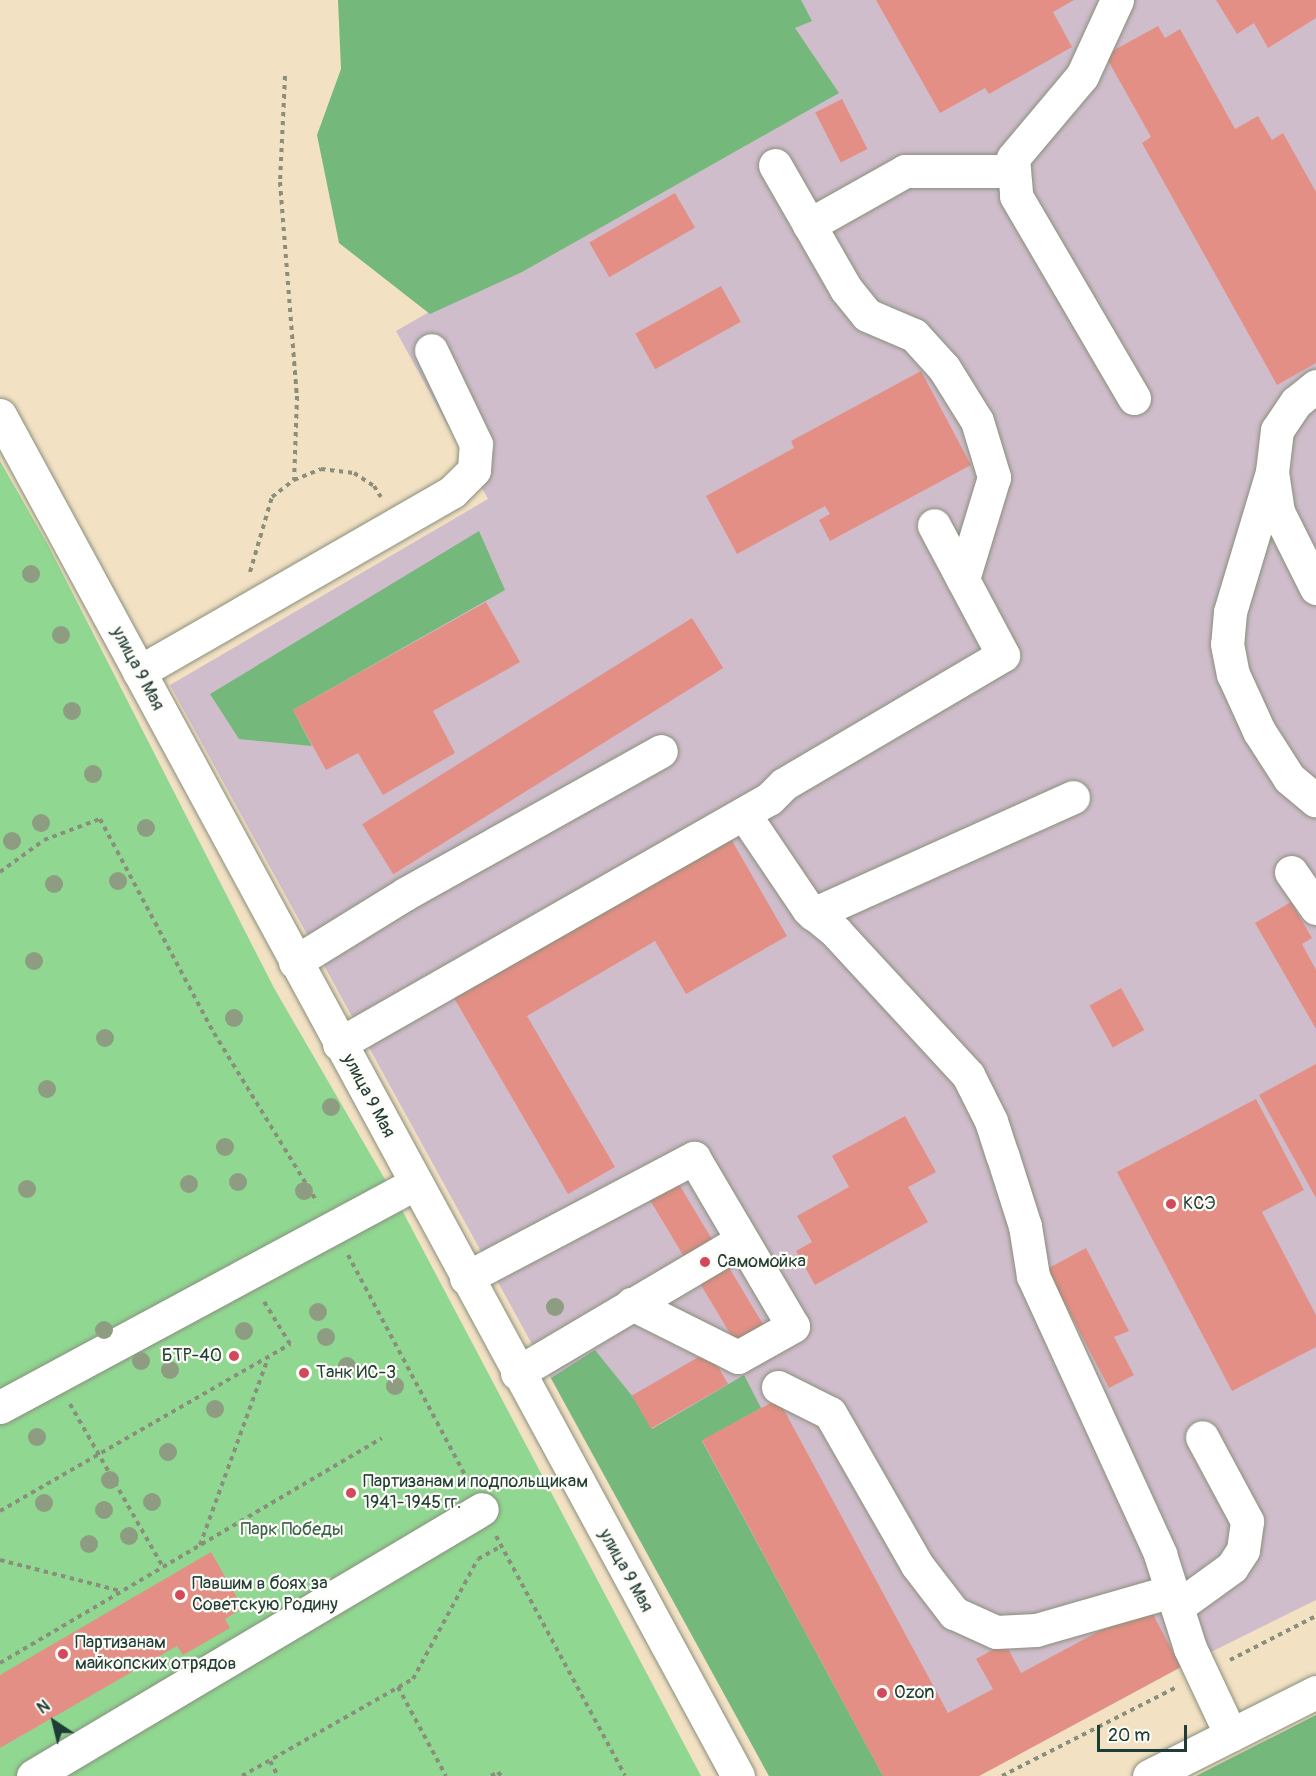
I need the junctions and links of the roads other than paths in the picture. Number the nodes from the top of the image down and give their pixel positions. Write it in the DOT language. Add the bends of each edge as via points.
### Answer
graph roads {
  1 [pos="1117,0"];
  2 [pos="775,165"];
  3 [pos="1014,171"];
  4 [pos="808,225"];
  5 [pos="431,350"];
  6 [pos="1316,386"];
  7 [pos="1134,398"];
  8 [pos="0,415"];
  9 [pos="1272,472"];
  10 [pos="934,525"];
  11 [pos="963,579"];
  12 [pos="1316,588"];
  13 [pos="139,672"];
  14 [pos="661,751"];
  15 [pos="1073,796"];
  16 [pos="1316,801"];
  17 [pos="744,814"];
  18 [pos="1291,872"];
  19 [pos="1316,908"];
  20 [pos="813,914"];
  21 [pos="295,962"];
  22 [pos="339,1044"];
  23 [pos="415,1184"];
  24 [pos="742,1240"];
  25 [pos="466,1278"];
  26 [pos="632,1304"];
  27 [pos="517,1373"];
  28 [pos="778,1387"];
  29 [pos="0,1407"];
  30 [pos="1202,1437"];
  31 [pos="482,1509"];
  32 [pos="1174,1599"];
  33 [pos="1316,1692"];
  34 [pos="1231,1735"];
  35 [pos="33,1776"];
  36 [pos="738,1776"];
  37 [pos="1149,1776"];
  1 -- 3 [label="street" via="1082,76 1013,158"];
  2 -- 4 [label="street"];
  3 -- 4 [label="street" via="905,171"];
  3 -- 7 [label="street" via="1016,196"];
  4 -- 11 [label="street" via="846,289 867,315 914,335 944,368 977,421 994,477"];
  5 -- 13 [label="street" via="476,444 474,470 452,492"];
  6 -- 9 [label="street" via="1296,402 1277,430"];
  8 -- 13 [label="street, улица 9 Мая"];
  9 -- 12 [label="street" via="1278,512"];
  9 -- 16 [label="street" via="1230,612 1227,644 1233,674 1259,731 1289,778"];
  10 -- 11 [label="street"];
  11 -- 17 [label="street" via="1003,655 784,784"];
  13 -- 21 [label="street, улица 9 Мая"];
  14 -- 21 [label="street" via="405,894"];
  15 -- 20 [label="street"];
  17 -- 20 [label="street"];
  17 -- 22 [label="street"];
  18 -- 19 [label="street"];
  20 -- 32 [label="street" via="836,933 968,1075 1002,1154 1025,1226 1033,1276 1160,1554"];
  21 -- 22 [label="street, улица 9 Мая"];
  22 -- 23 [label="street, улица 9 Мая"];
  23 -- 25 [label="street, улица 9 Мая"];
  23 -- 29 [label="street"];
  24 -- 25 [label="street" via="694,1158"];
  24 -- 26 [label="street"];
  24 -- 26 [label="street" via="793,1326 738,1357"];
  25 -- 27 [label="street, улица 9 Мая"];
  26 -- 27 [label="street"];
  27 -- 36 [label="street, улица 9 Мая"];
  28 -- 32 [label="street" via="830,1413 917,1566 954,1613 996,1632 1036,1630"];
  30 -- 32 [label="street" via="1247,1521 1243,1551 1232,1567"];
  31 -- 35 [label="street"];
  32 -- 34 [label="street"];
  33 -- 34 [label="street"];
  34 -- 37 [label="street"];
}
